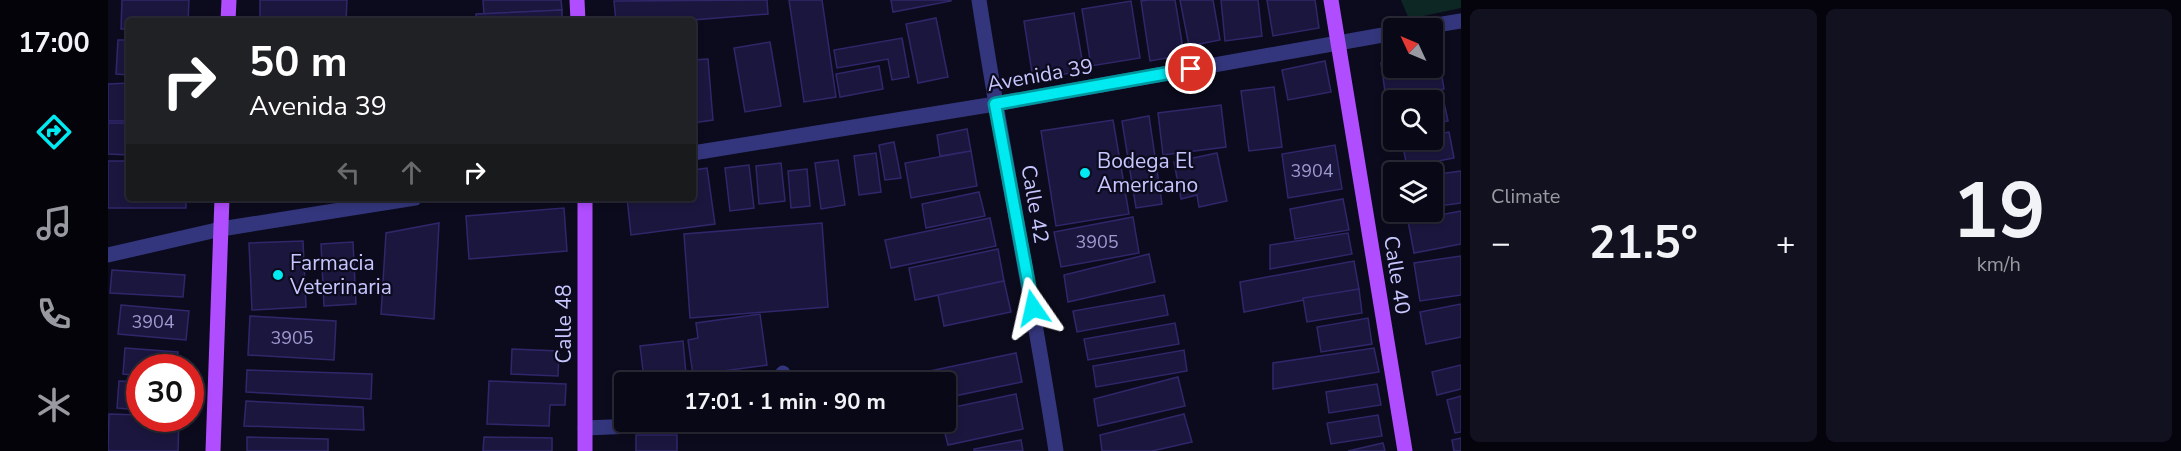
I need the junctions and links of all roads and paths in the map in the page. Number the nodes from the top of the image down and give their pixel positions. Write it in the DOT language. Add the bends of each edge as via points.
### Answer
graph roads {
  1 [pos="229,0"];
  2 [pos="577,0"];
  3 [pos="980,0"];
  4 [pos="1331,0"];
  5 [pos="228,18"];
  6 [pos="578,18"];
  7 [pos="1461,21"];
  8 [pos="1443,24"];
  9 [pos="1383,35"];
  10 [pos="1337,42"];
  11 [pos="995,104"];
  12 [pos="696,153"];
  13 [pos="222,201"];
  14 [pos="397,201"];
  15 [pos="585,201"];
  16 [pos="221,230"];
  17 [pos="108,255"];
  18 [pos="614,427"];
  19 [pos="585,428"];
  20 [pos="213,451"];
  21 [pos="585,451"];
  22 [pos="1056,451"];
  23 [pos="1405,451"];
  1 -- 5 [label="main road"];
  2 -- 6 [label="main road"];
  3 -- 11 [label="street, Calle 42"];
  4 -- 10 [label="main road, Calle 40"];
  7 -- 8 [label="street"];
  9 -- 10 [label="street, Avenida 39"];
  10 -- 11 [label="street, Avenida 39"];
  10 -- 23 [label="main road, Calle 40"];
  11 -- 12 [label="street, Avenida 39"];
  11 -- 22 [label="street, Calle 42"];
  13 -- 16 [label="main road"];
  14 -- 16 [label="street"];
  15 -- 19 [label="main road, Calle 48"];
  16 -- 17 [label="street"];
  16 -- 20 [label="main road"];
  18 -- 19 [label="street"];
  19 -- 21 [label="main road, Calle 48"];
}
